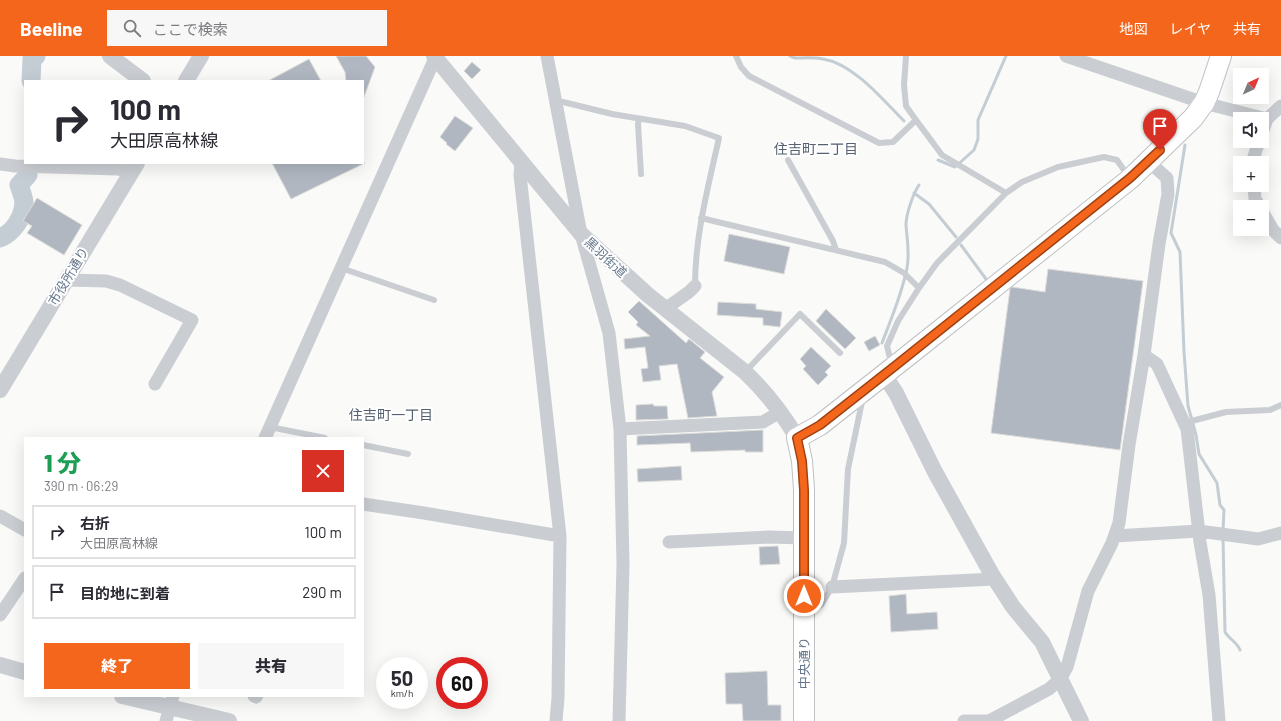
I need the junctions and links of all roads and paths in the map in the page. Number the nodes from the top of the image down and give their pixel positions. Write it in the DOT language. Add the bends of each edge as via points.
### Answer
graph roads {
  1 [pos="110,56"];
  2 [pos="201,56"];
  3 [pos="547,56"];
  4 [pos="736,56"];
  5 [pos="906,56"];
  6 [pos="1066,56"];
  7 [pos="1221,56"];
  8 [pos="435,57"];
  9 [pos="142,80"];
  10 [pos="187,80"];
  11 [pos="556,102"];
  12 [pos="1204,103"];
  13 [pos="1281,106"];
  14 [pos="1239,112"];
  15 [pos="1269,117"];
  16 [pos="639,119"];
  17 [pos="916,120"];
  18 [pos="788,160"];
  19 [pos="1148,161"];
  20 [pos="521,162"];
  21 [pos="0,164"];
  22 [pos="134,168"];
  23 [pos="641,174"];
  24 [pos="1130,178"];
  25 [pos="1006,193"];
  26 [pos="701,218"];
  27 [pos="1269,220"];
  28 [pos="1278,232"];
  29 [pos="582,234"];
  30 [pos="836,250"];
  31 [pos="341,268"];
  32 [pos="66,280"];
  33 [pos="695,286"];
  34 [pos="918,288"];
  35 [pos="434,300"];
  36 [pos="665,309"];
  37 [pos="840,353"];
  38 [pos="1144,355"];
  39 [pos="889,371"];
  40 [pos="746,372"];
  41 [pos="155,384"];
  42 [pos="0,390"];
  43 [pos="864,391"];
  44 [pos="1281,405"];
  45 [pos="780,412"];
  46 [pos="1184,424"];
  47 [pos="620,429"];
  48 [pos="268,433"];
  49 [pos="314,437"];
  50 [pos="797,438"];
  51 [pos="364,446"];
  52 [pos="408,454"];
  53 [pos="364,504"];
  54 [pos="0,516"];
  55 [pos="24,529"];
  56 [pos="1199,531"];
  57 [pos="1281,533"];
  58 [pos="560,536"];
  59 [pos="1115,536"];
  60 [pos="804,538"];
  61 [pos="669,542"];
  62 [pos="24,579"];
  63 [pos="995,579"];
  64 [pos="832,586"];
  65 [pos="804,611"];
  66 [pos="0,615"];
  67 [pos="0,665"];
  68 [pos="24,672"];
  69 [pos="1061,678"];
  70 [pos="126,697"];
  71 [pos="169,708"];
  72 [pos="229,721"];
  73 [pos="556,721"];
  74 [pos="620,721"];
  75 [pos="804,721"];
  76 [pos="964,721"];
  77 [pos="1082,721"];
  78 [pos="1219,721"];
  1 -- 9 [label="street"];
  2 -- 10 [label="street"];
  3 -- 11 [label="street"];
  4 -- 17 [label="lane" via="749,76 879,143 893,142"];
  5 -- 17 [label="lane" via="906,106"];
  6 -- 12 [label="street"];
  7 -- 12 [label="main road"];
  8 -- 20 [label="street, 黒羽街道"];
  8 -- 31 [label="street"];
  11 -- 16 [label="lane"];
  11 -- 29 [label="street"];
  12 -- 14 [label="street"];
  12 -- 19 [label="main road" via="1194,118"];
  13 -- 15 [label="street"];
  16 -- 23 [label="lane"];
  16 -- 26 [label="lane" via="685,126 719,138"];
  17 -- 25 [label="lane" via="942,155"];
  18 -- 30 [label="lane"];
  19 -- 24 [label="main road"];
  19 -- 38 [label="street" via="1167,178 1168,194"];
  20 -- 29 [label="street, 黒羽街道"];
  20 -- 58 [label="street" via="520,175"];
  21 -- 22 [label="street" via="31,167"];
  22 -- 32 [label="street, 市役所通り"];
  24 -- 25 [label="lane" via="1117,160 1104,157 1058,166 1022,182"];
  24 -- 39 [label="main road"];
  25 -- 34 [label="lane" via="937,263"];
  26 -- 30 [label="lane"];
  26 -- 33 [label="lane"];
  27 -- 28 [label="street"];
  29 -- 36 [label="street, 黒羽街道" via="613,265"];
  29 -- 47 [label="street" via="609,333"];
  30 -- 34 [label="lane" via="885,262 904,273"];
  31 -- 35 [label="lane"];
  31 -- 48 [label="street"];
  32 -- 41 [label="street" via="106,281 120,285 192,320"];
  32 -- 42 [label="street, 市役所通り"];
  33 -- 36 [label="street"];
  34 -- 39 [label="lane" via="898,321 888,346"];
  36 -- 40 [label="street, 黒羽街道"];
  37 -- 40 [label="lane" via="800,314"];
  38 -- 46 [label="street" via="1157,364"];
  38 -- 59 [label="street"];
  39 -- 43 [label="main road"];
  39 -- 63 [label="street" via="896,393 935,472"];
  40 -- 45 [label="street, 黒羽街道"];
  43 -- 50 [label="main road" via="820,425"];
  43 -- 64 [label="lane" via="848,469 844,543"];
  44 -- 46 [label="lane" via="1270,410 1226,412"];
  45 -- 47 [label="street" via="762,422"];
  45 -- 50 [label="street, 黒羽街道"];
  46 -- 56 [label="street" via="1187,429"];
  47 -- 74 [label="street"];
  48 -- 49 [label="lane"];
  50 -- 60 [label="main road, 中央通り" via="804,482"];
  51 -- 52 [label="lane"];
  53 -- 58 [label="street"];
  54 -- 55 [label="street"];
  56 -- 57 [label="street" via="1258,538"];
  56 -- 59 [label="street"];
  56 -- 78 [label="street" via="1209,595"];
  58 -- 73 [label="street"];
  59 -- 69 [label="street" via="1088,592 1067,667"];
  60 -- 61 [label="street" via="769,537"];
  60 -- 65 [label="main road, 中央通り"];
  62 -- 66 [label="street"];
  63 -- 64 [label="street"];
  63 -- 69 [label="street" via="1013,607 1042,642"];
  64 -- 65 [label="lane" via="821,605"];
  65 -- 75 [label="main road, 中央通り"];
  67 -- 68 [label="street"];
  69 -- 76 [label="street" via="1049,689 989,721"];
  69 -- 77 [label="street"];
  70 -- 71 [label="street"];
  71 -- 72 [label="street"];
}
